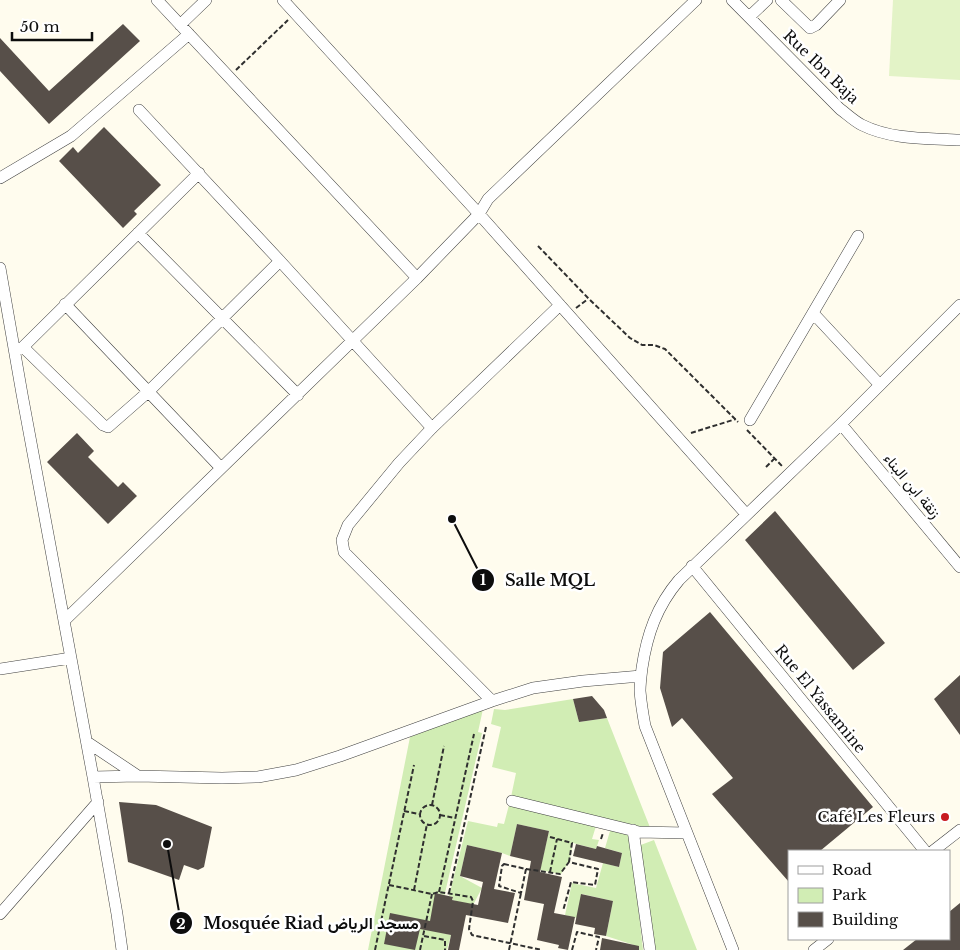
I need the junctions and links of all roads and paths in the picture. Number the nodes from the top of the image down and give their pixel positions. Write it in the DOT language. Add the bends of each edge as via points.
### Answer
graph roads {
  1 [pos="157,0"];
  2 [pos="206,0"];
  3 [pos="283,0"];
  4 [pos="696,0"];
  5 [pos="732,0"];
  6 [pos="767,0"];
  7 [pos="781,0"];
  8 [pos="840,0"];
  9 [pos="295,13"];
  10 [pos="749,17"];
  11 [pos="180,25"];
  12 [pos="189,34"];
  13 [pos="229,77"];
  14 [pos="139,110"];
  15 [pos="960,140"];
  16 [pos="199,173"];
  17 [pos="0,178"];
  18 [pos="479,214"];
  19 [pos="138,234"];
  20 [pos="858,236"];
  21 [pos="538,246"];
  22 [pos="280,261"];
  23 [pos="0,268"];
  24 [pos="417,278"];
  25 [pos="589,299"];
  26 [pos="65,304"];
  27 [pos="960,305"];
  28 [pos="564,310"];
  29 [pos="813,313"];
  30 [pos="222,319"];
  31 [pos="354,340"];
  32 [pos="18,349"];
  33 [pos="879,384"];
  34 [pos="148,392"];
  35 [pos="298,395"];
  36 [pos="736,419"];
  37 [pos="745,424"];
  38 [pos="840,424"];
  39 [pos="432,428"];
  40 [pos="691,433"];
  41 [pos="775,458"];
  42 [pos="766,466"];
  43 [pos="221,468"];
  44 [pos="789,473"];
  45 [pos="746,514"];
  46 [pos="692,566"];
  47 [pos="960,567"];
  48 [pos="64,621"];
  49 [pos="71,658"];
  50 [pos="0,669"];
  51 [pos="641,676"];
  52 [pos="492,701"];
  53 [pos="486,727"];
  54 [pos="474,734"];
  55 [pos="87,742"];
  56 [pos="444,746"];
  57 [pos="414,765"];
  58 [pos="138,776"];
  59 [pos="94,777"];
  60 [pos="512,800"];
  61 [pos="98,802"];
  62 [pos="432,805"];
  63 [pos="404,811"];
  64 [pos="420,814"];
  65 [pos="440,815"];
  66 [pos="455,818"];
  67 [pos="427,824"];
  68 [pos="633,830"];
  69 [pos="960,830"];
  70 [pos="686,833"];
  71 [pos="550,837"];
  72 [pos="557,839"];
  73 [pos="924,850"];
  74 [pos="934,850"];
  75 [pos="569,862"];
  76 [pos="526,869"];
  77 [pos="550,872"];
  78 [pos="389,885"];
  79 [pos="414,890"];
  80 [pos="438,892"];
  81 [pos="521,893"];
  82 [pos="432,894"];
  83 [pos="449,894"];
  84 [pos="563,911"];
  85 [pos="0,914"];
  86 [pos="424,936"];
  87 [pos="827,940"];
  88 [pos="510,944"];
  89 [pos="122,950"];
  90 [pos="375,950"];
  91 [pos="420,950"];
  92 [pos="445,950"];
  93 [pos="509,950"];
  94 [pos="542,950"];
  95 [pos="572,950"];
  96 [pos="596,950"];
  97 [pos="650,950"];
  98 [pos="733,950"];
  99 [pos="814,950"];
  1 -- 11 [label="street"];
  2 -- 11 [label="street"];
  3 -- 9 [label="street"];
  4 -- 18 [label="street" via="488,199"];
  5 -- 10 [label="street, Rue Ibn Baja"];
  6 -- 10 [label="street"];
  7 -- 8 [label="street" via="810,28"];
  9 -- 13 [label="path"];
  9 -- 18 [label="street"];
  10 -- 15 [label="street, Rue Ibn Baja" via="840,109 860,124 904,137"];
  11 -- 12 [label="street"];
  12 -- 13 [label="street"];
  12 -- 17 [label="street" via="71,136"];
  13 -- 24 [label="street"];
  14 -- 16 [label="street"];
  16 -- 19 [label="street"];
  16 -- 22 [label="street"];
  18 -- 24 [label="street"];
  18 -- 28 [label="street"];
  19 -- 26 [label="street"];
  19 -- 30 [label="street"];
  20 -- 29 [label="street"];
  21 -- 25 [label="path"];
  22 -- 30 [label="street"];
  22 -- 31 [label="street"];
  23 -- 32 [label="street"];
  24 -- 31 [label="street"];
  25 -- 28 [label="path"];
  25 -- 36 [label="path" via="634,341 665,349"];
  26 -- 32 [label="street"];
  26 -- 34 [label="street"];
  27 -- 33 [label="street"];
  28 -- 39 [label="street"];
  28 -- 45 [label="street"];
  29 -- 33 [label="street"];
  29 -- 37 [label="street"];
  30 -- 34 [label="street"];
  30 -- 35 [label="street"];
  31 -- 35 [label="street"];
  31 -- 39 [label="street"];
  32 -- 34 [label="street" via="104,427 110,426"];
  32 -- 48 [label="street"];
  33 -- 38 [label="street"];
  34 -- 43 [label="street"];
  35 -- 43 [label="street"];
  36 -- 37 [label="path"];
  36 -- 40 [label="path"];
  37 -- 41 [label="path"];
  38 -- 44 [label="street"];
  38 -- 47 [label="street, زنقة ابن البناء"];
  39 -- 52 [label="street" via="348,525 342,547"];
  41 -- 42 [label="path"];
  41 -- 44 [label="path"];
  43 -- 48 [label="street"];
  44 -- 45 [label="street"];
  45 -- 46 [label="street"];
  46 -- 51 [label="street" via="667,594 657,612 649,632"];
  46 -- 73 [label="street, Rue El Yassamine"];
  48 -- 49 [label="street"];
  49 -- 50 [label="street"];
  49 -- 55 [label="street"];
  51 -- 52 [label="street" via="533,688"];
  51 -- 70 [label="street" via="646,726"];
  52 -- 58 [label="street" via="296,770 258,777"];
  53 -- 83 [label="path"];
  54 -- 66 [label="path"];
  55 -- 58 [label="street"];
  55 -- 59 [label="street"];
  56 -- 62 [label="path"];
  57 -- 63 [label="path"];
  58 -- 59 [label="street"];
  59 -- 61 [label="street"];
  60 -- 68 [label="street"];
  61 -- 85 [label="street"];
  61 -- 89 [label="street"];
  62 -- 64 [label="path" via="422,808"];
  62 -- 65 [label="path" via="438,808"];
  63 -- 64 [label="path"];
  63 -- 78 [label="path"];
  64 -- 67 [label="path"];
  65 -- 66 [label="path"];
  65 -- 67 [label="path" via="437,822"];
  66 -- 80 [label="path"];
  67 -- 79 [label="path"];
  68 -- 70 [label="street"];
  68 -- 97 [label="street"];
  69 -- 74 [label="street"];
  70 -- 98 [label="street"];
  71 -- 72 [label="path"];
  72 -- 75 [label="path" via="572,842"];
  72 -- 77 [label="path"];
  75 -- 77 [label="path" via="560,874"];
  75 -- 84 [label="path" via="598,871 593,886 571,882"];
  76 -- 77 [label="path"];
  76 -- 81 [label="path"];
  76 -- 81 [label="path" via="504,864 498,885"];
  78 -- 79 [label="path"];
  78 -- 90 [label="path"];
  79 -- 82 [label="path"];
  80 -- 82 [label="path"];
  80 -- 83 [label="path"];
  81 -- 88 [label="path"];
  82 -- 86 [label="path"];
  83 -- 88 [label="path" via="474,901 469,929 472,935"];
  86 -- 91 [label="path"];
  86 -- 92 [label="path" via="445,940"];
  87 -- 99 [label="street"];
  88 -- 93 [label="path"];
  88 -- 94 [label="path"];
  95 -- 96 [label="path" via="577,932 598,936"];
}
